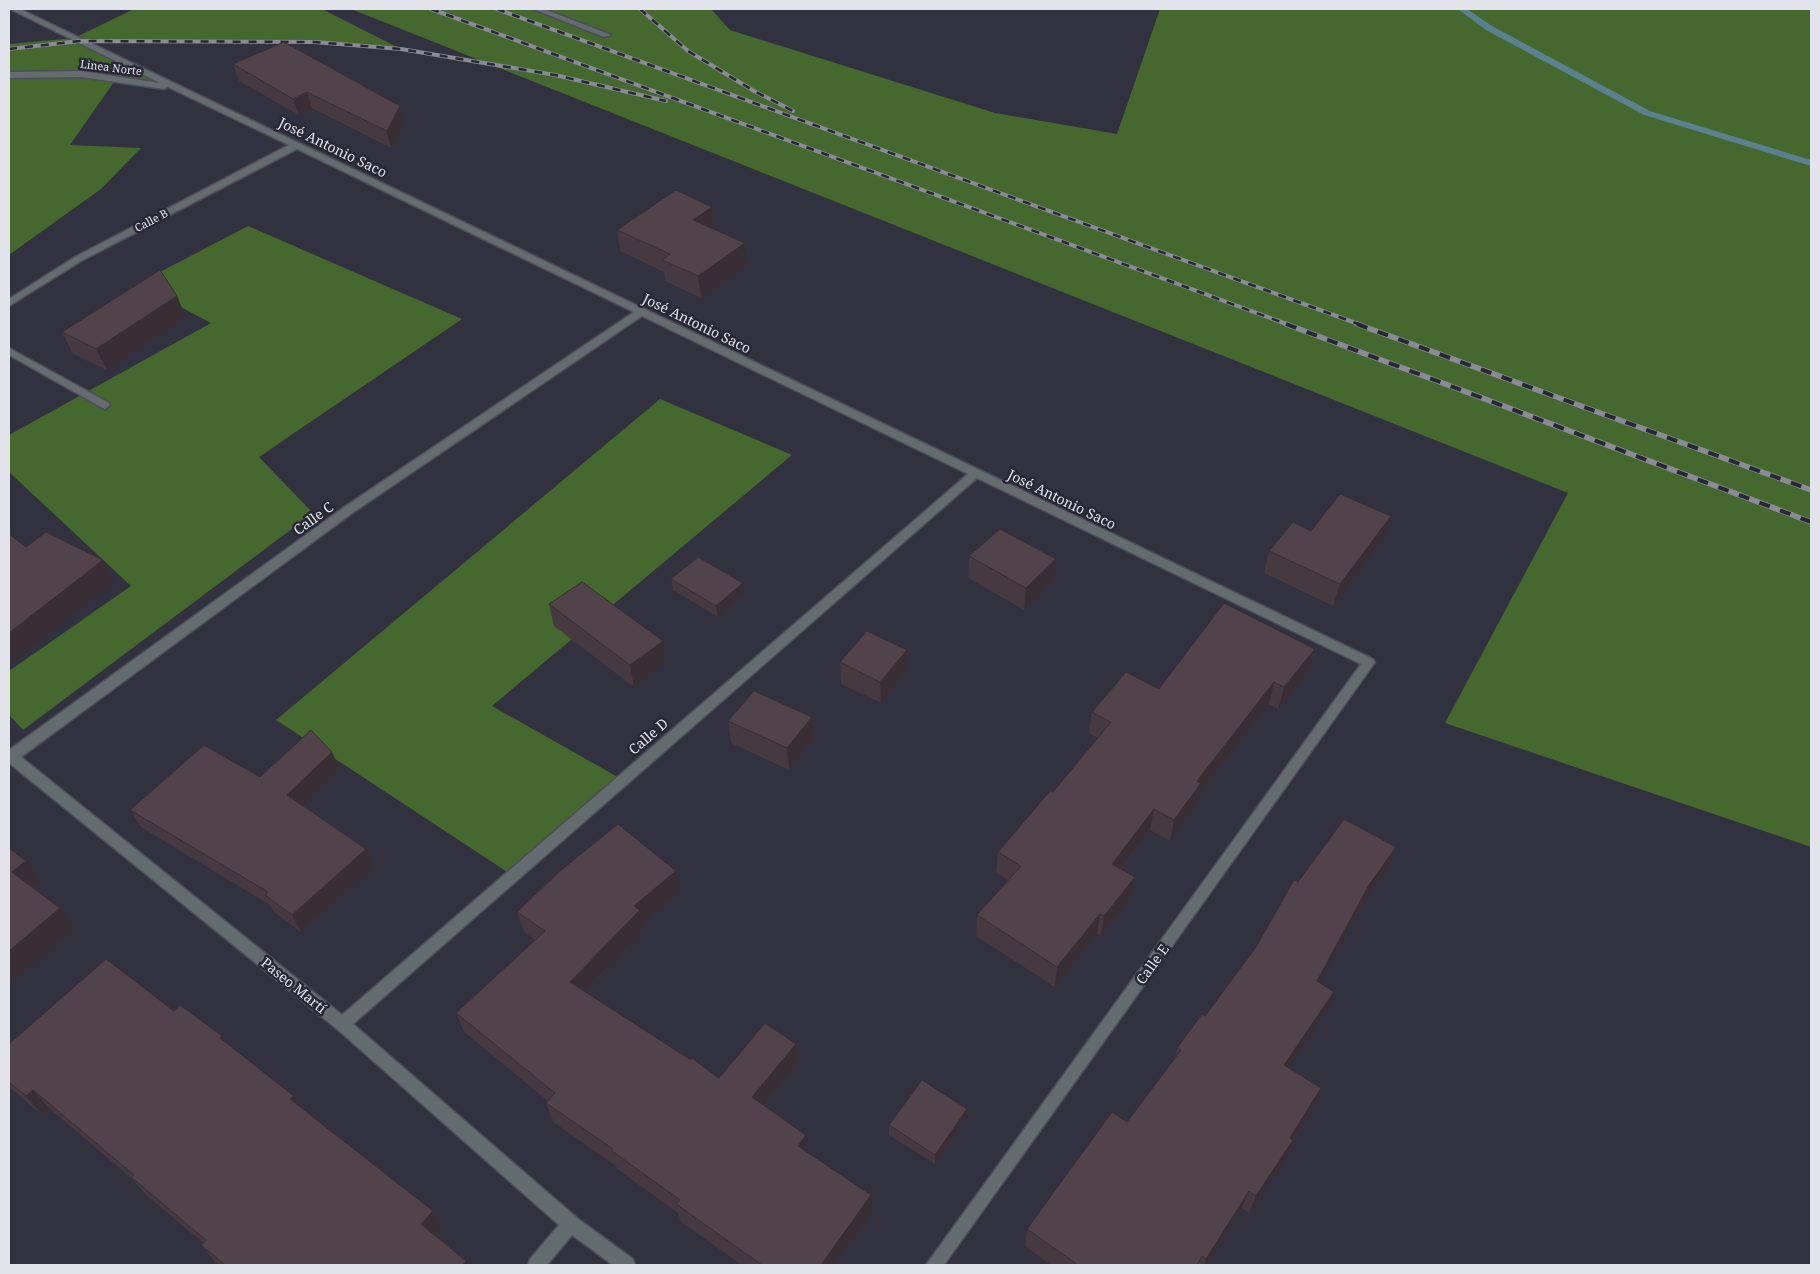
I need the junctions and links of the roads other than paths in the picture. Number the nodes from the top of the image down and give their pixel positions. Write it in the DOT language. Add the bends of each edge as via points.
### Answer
graph roads {
  1 [pos="14,9"];
  2 [pos="537,9"];
  3 [pos="607,35"];
  4 [pos="9,75"];
  5 [pos="179,89"];
  6 [pos="296,145"];
  7 [pos="9,303"];
  8 [pos="641,312"];
  9 [pos="9,352"];
  10 [pos="105,405"];
  11 [pos="976,473"];
  12 [pos="1370,662"];
  13 [pos="9,757"];
  14 [pos="342,1024"];
  15 [pos="572,1224"];
  16 [pos="536,1265"];
  17 [pos="626,1265"];
  18 [pos="934,1265"];
  1 -- 5 [label="street, José Antonio Saco"];
  2 -- 3 [label="street"];
  4 -- 5 [label="street, Linea Norte" via="81,74"];
  5 -- 6 [label="street, José Antonio Saco"];
  6 -- 7 [label="street, Calle B" via="78,259"];
  6 -- 8 [label="street, José Antonio Saco"];
  8 -- 11 [label="street, José Antonio Saco"];
  8 -- 13 [label="street, Calle C" via="347,511"];
  9 -- 10 [label="street"];
  11 -- 12 [label="street, José Antonio Saco"];
  11 -- 14 [label="street, Calle D"];
  12 -- 18 [label="street, Calle E"];
  13 -- 14 [label="street, Paseo Martí"];
  14 -- 15 [label="street, Paseo Martí"];
  15 -- 16 [label="street"];
  15 -- 17 [label="street, Paseo Martí"];
}
